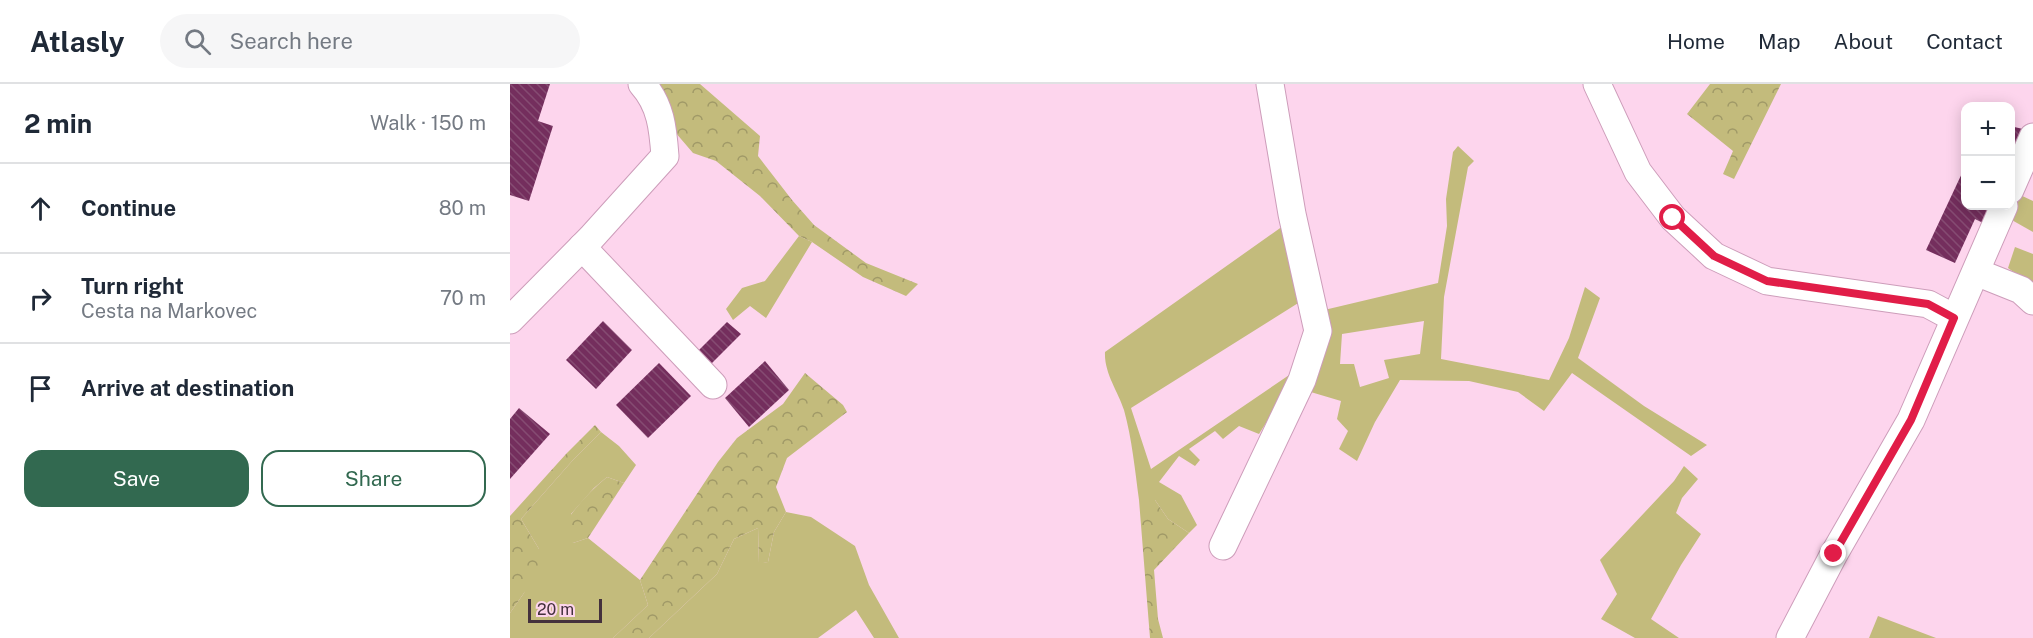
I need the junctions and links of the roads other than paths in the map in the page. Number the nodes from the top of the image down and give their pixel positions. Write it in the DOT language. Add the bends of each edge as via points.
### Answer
graph roads {
  1 [pos="642,84"];
  2 [pos="1270,84"];
  3 [pos="1597,84"];
  4 [pos="2033,137"];
  5 [pos="2015,178"];
  6 [pos="2002,210"];
  7 [pos="582,247"];
  8 [pos="1976,272"];
  9 [pos="2033,301"];
  10 [pos="1954,318"];
  11 [pos="510,320"];
  12 [pos="713,385"];
  13 [pos="1223,546"];
  14 [pos="1790,638"];
  1 -- 7 [label="street" via="650,93 662,123 665,156"];
  2 -- 13 [label="street" via="1292,214 1318,332 1302,380"];
  3 -- 10 [label="street" via="1638,172 1673,218 1714,256 1767,281 1928,304"];
  4 -- 5 [label="street"];
  6 -- 8 [label="street"];
  7 -- 11 [label="street"];
  7 -- 12 [label="street"];
  8 -- 9 [label="street" via="2021,290"];
  8 -- 10 [label="street"];
  10 -- 14 [label="street" via="1911,420"];
}
